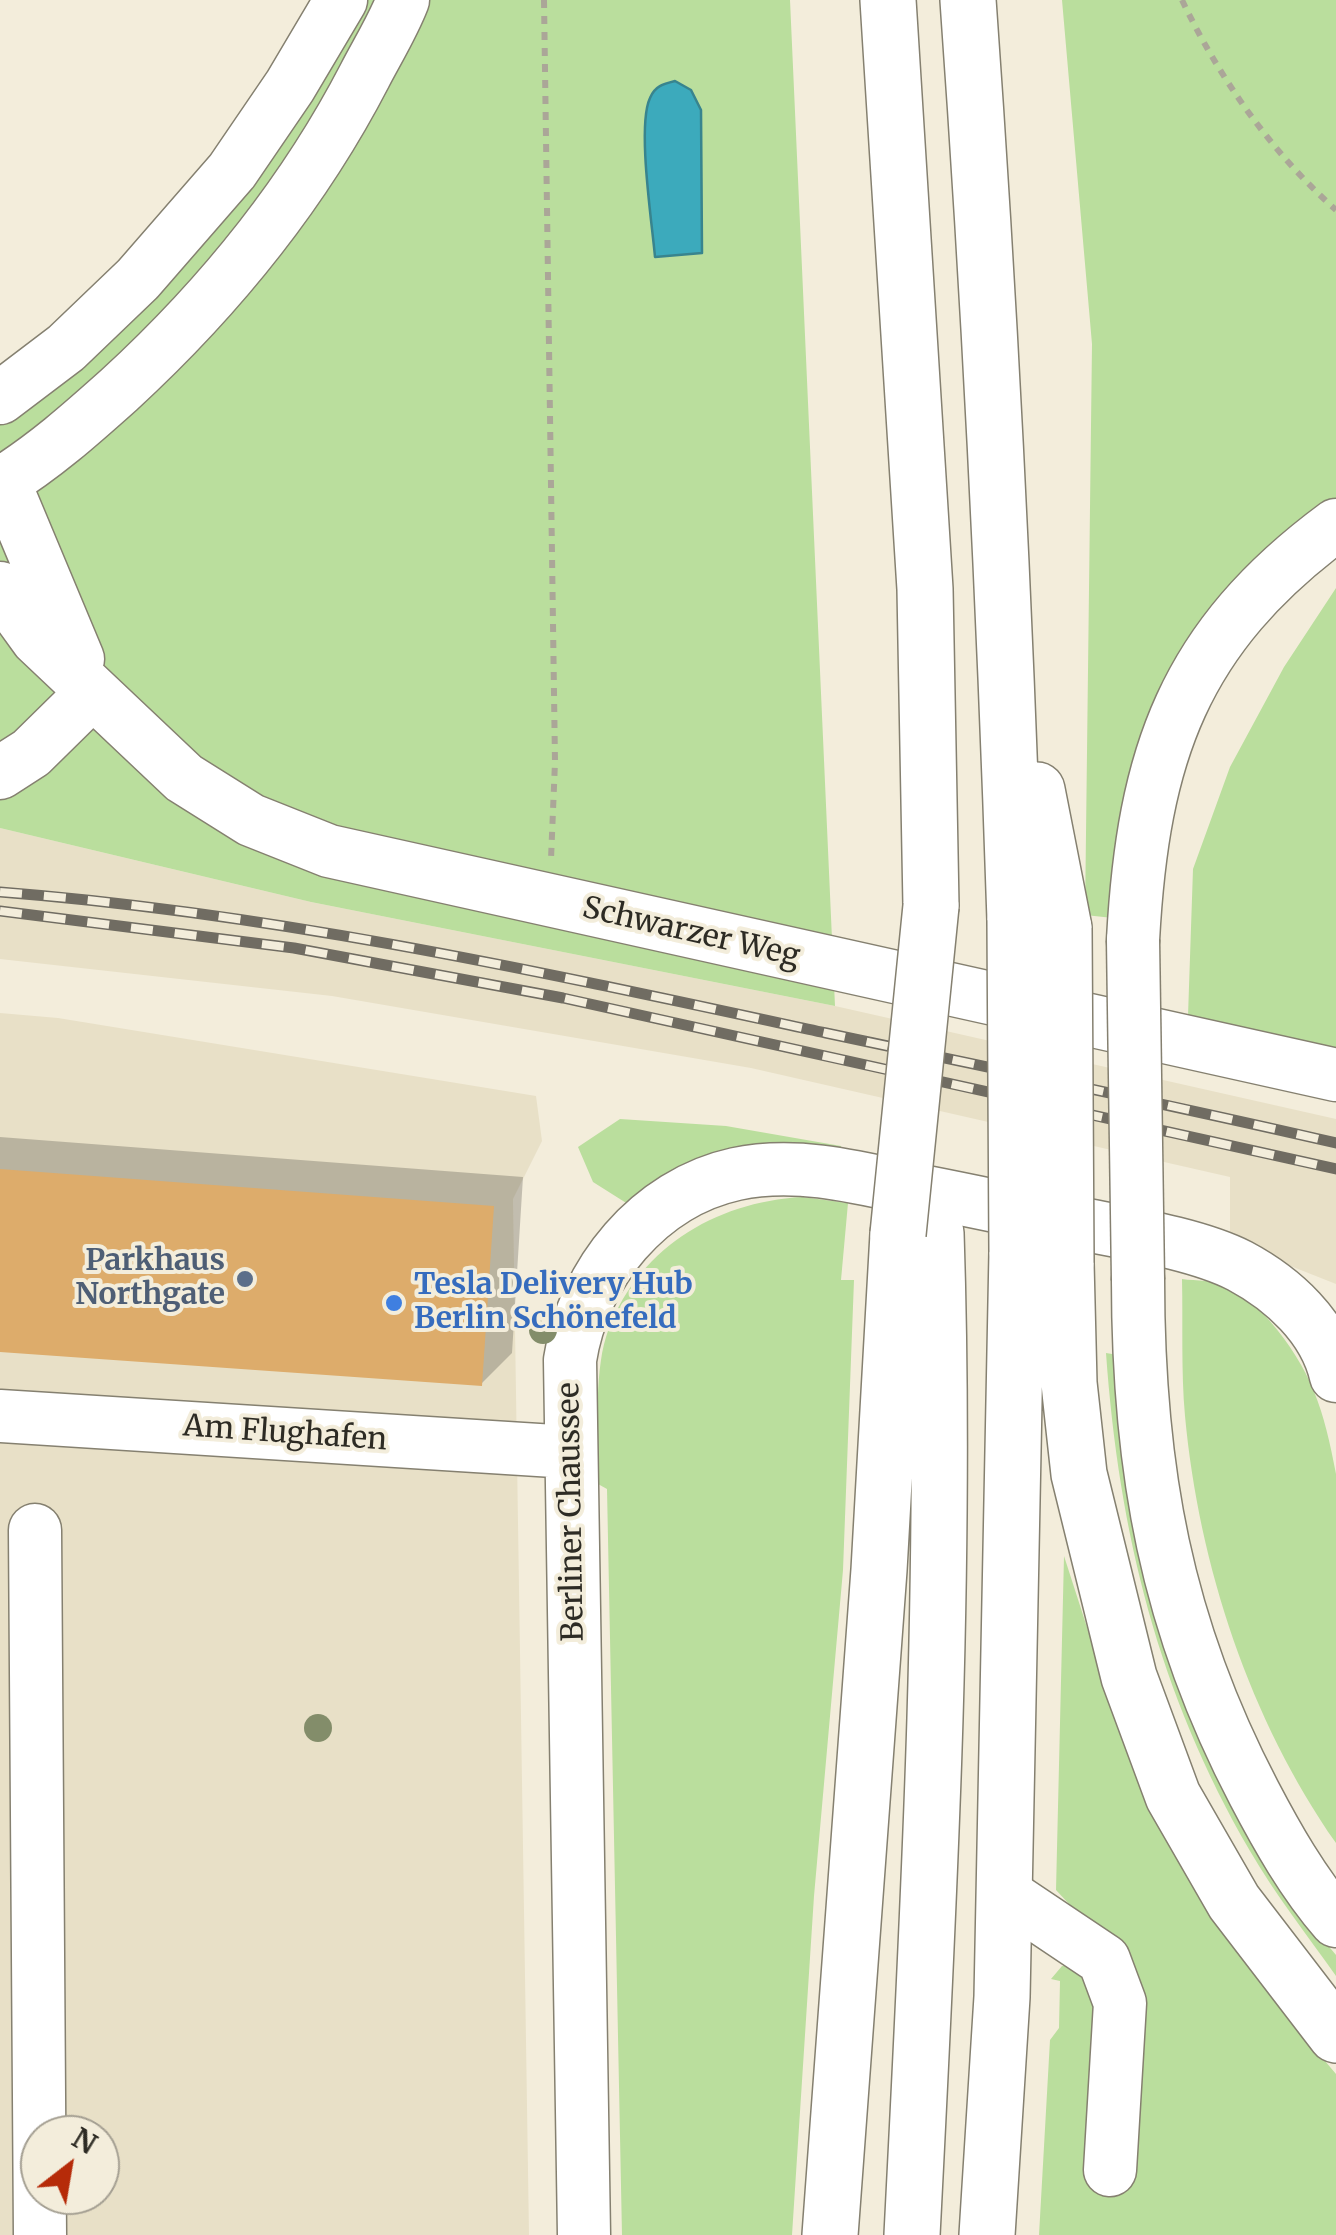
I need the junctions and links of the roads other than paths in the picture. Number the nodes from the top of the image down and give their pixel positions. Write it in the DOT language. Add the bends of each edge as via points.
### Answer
graph roads {
  1 [pos="341,0"];
  2 [pos="402,0"];
  3 [pos="888,0"];
  4 [pos="968,0"];
  5 [pos="0,398"];
  6 [pos="1,482"];
  7 [pos="1336,525"];
  8 [pos="0,588"];
  9 [pos="18,624"];
  10 [pos="92,692"];
  11 [pos="0,773"];
  12 [pos="1336,1075"];
  13 [pos="917,1234"];
  14 [pos="1042,1257"];
  15 [pos="1334,1361"];
  16 [pos="0,1416"];
  17 [pos="570,1452"];
  18 [pos="36,1530"];
  19 [pos="18,1800"];
  20 [pos="1004,1893"];
  21 [pos="1336,1920"];
  22 [pos="1336,2034"];
  23 [pos="1110,2170"];
  24 [pos="0,2227"];
  25 [pos="40,2234"];
  26 [pos="584,2235"];
  27 [pos="830,2235"];
  28 [pos="912,2235"];
  29 [pos="987,2235"];
  1 -- 5 [label="street" via="232,171 138,279 66,348"];
  2 -- 6 [label="street" via="339,124 254,248 134,376 60,444"];
  3 -- 13 [label="highway, bridge" via="924,589 931,906"];
  4 -- 14 [label="highway, bridge" via="1005,630 1039,924"];
  6 -- 10 [label="street, Schwarzer Weg"];
  7 -- 21 [label="street, bridge" via="1291,558 1233,618 1190,686 1148,798 1133,940 1138,1342 1150,1488 1204,1688 1279,1840"];
  8 -- 9 [label="street, Schwarzer Weg"];
  9 -- 10 [label="street, Schwarzer Weg"];
  10 -- 11 [label="street" via="31,753"];
  10 -- 12 [label="street, Schwarzer Weg" via="184,778 251,820 329,851"];
  13 -- 27 [label="highway" via="878,1590"];
  13 -- 28 [label="highway" via="935,1662"];
  14 -- 20 [label="highway"];
  14 -- 22 [label="highway" via="1069,1383 1079,1474 1128,1677 1173,1796 1234,1902"];
  15 -- 17 [label="street, Berliner Chaussee" via="1293,1302 1239,1266 1205,1253 836,1173 737,1174 665,1203 622,1243 574,1338"];
  16 -- 17 [label="street, Am Flughafen"];
  17 -- 26 [label="street, Berliner Chaussee"];
  18 -- 19 [label="street"];
  19 -- 25 [label="street"];
  20 -- 23 [label="street" via="1104,1960 1120,2003"];
  20 -- 29 [label="highway"];
  24 -- 25 [label="street"];
}
